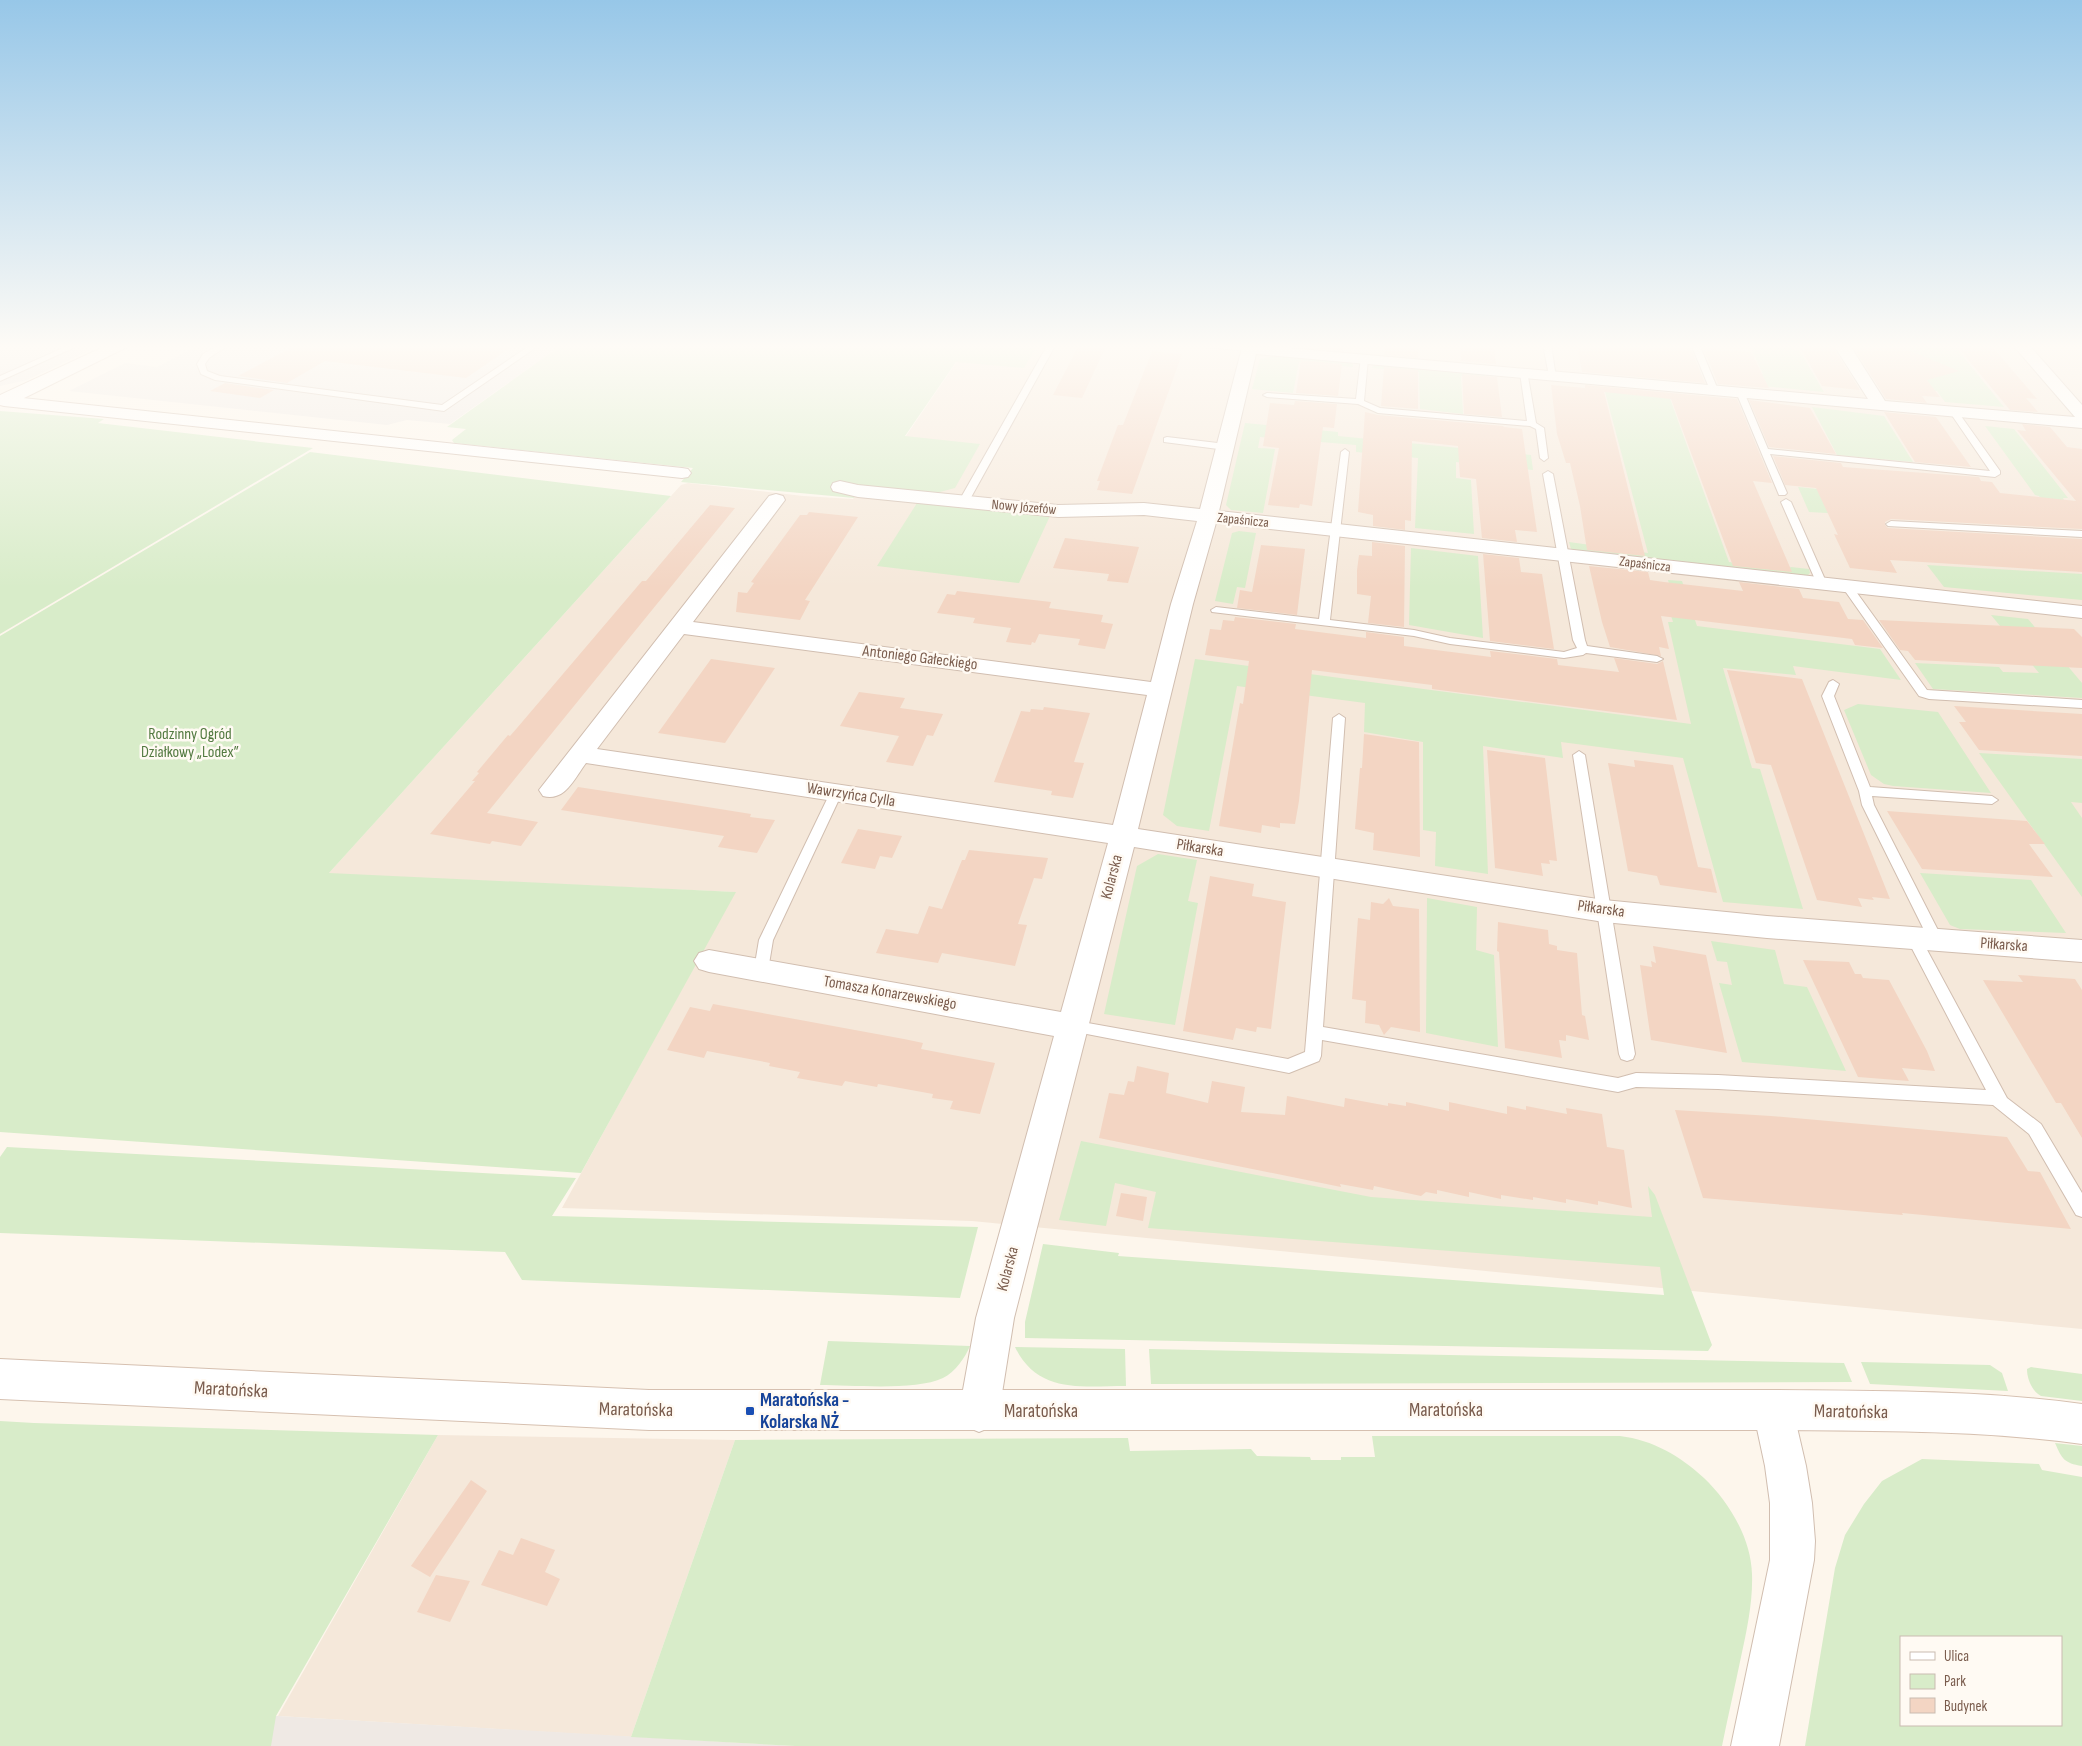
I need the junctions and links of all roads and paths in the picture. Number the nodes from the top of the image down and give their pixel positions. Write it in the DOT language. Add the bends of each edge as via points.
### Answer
graph roads {
  1 [pos="271,425"];
  2 [pos="1006,425"];
  3 [pos="1231,425"];
  4 [pos="1535,425"];
  5 [pos="1754,425"];
  6 [pos="1963,425"];
  7 [pos="1167,440"];
  8 [pos="1226,447"];
  9 [pos="1765,451"];
  10 [pos="1345,452"];
  11 [pos="1544,458"];
  12 [pos="682,473"];
  13 [pos="1548,474"];
  14 [pos="840,487"];
  15 [pos="776,500"];
  16 [pos="964,501"];
  17 [pos="1208,516"];
  18 [pos="1891,524"];
  19 [pos="1335,530"];
  20 [pos="2082,534"];
  21 [pos="1563,554"];
  22 [pos="1822,584"];
  23 [pos="1848,588"];
  24 [pos="1216,610"];
  25 [pos="2082,612"];
  26 [pos="1324,623"];
  27 [pos="678,627"];
  28 [pos="1583,649"];
  29 [pos="1657,659"];
  30 [pos="1833,684"];
  31 [pos="1161,690"];
  32 [pos="2082,704"];
  33 [pos="1339,718"];
  34 [pos="579,754"];
  35 [pos="1579,755"];
  36 [pos="552,790"];
  37 [pos="1865,791"];
  38 [pos="836,793"];
  39 [pos="1992,800"];
  40 [pos="1123,836"];
  41 [pos="1328,867"];
  42 [pos="1604,910"];
  43 [pos="1925,939"];
  44 [pos="2082,951"];
  45 [pos="709,961"];
  46 [pos="762,970"];
  47 [pos="1071,1026"];
  48 [pos="1315,1032"];
  49 [pos="1627,1054"];
  50 [pos="1998,1098"];
  51 [pos="2082,1209"];
  52 [pos="0,1378"];
  53 [pos="1773,1410"];
  54 [pos="979,1412"];
  55 [pos="2082,1424"];
  56 [pos="1755,1746"];
  1 -- 12 [label="street" via="414,439"];
  2 -- 16 [label="lane"];
  3 -- 8 [label="street, Kolarska"];
  4 -- 11 [label="lane" via="1540,428"];
  5 -- 9 [label="lane"];
  6 -- 9 [label="lane" via="1995,474"];
  7 -- 8 [label="lane"];
  8 -- 17 [label="street, Kolarska"];
  9 -- 22 [label="lane"];
  10 -- 19 [label="lane"];
  13 -- 21 [label="lane"];
  14 -- 16 [label="street, Nowy Józefów"];
  15 -- 27 [label="street"];
  16 -- 17 [label="street, Nowy Józefów" via="1058,510 1144,509"];
  17 -- 19 [label="street, Zapaśnicza"];
  17 -- 31 [label="street, Kolarska"];
  18 -- 20 [label="lane"];
  19 -- 21 [label="street, Zapaśnicza"];
  19 -- 26 [label="lane"];
  21 -- 22 [label="street, Zapaśnicza"];
  21 -- 28 [label="lane"];
  22 -- 23 [label="street, Zapaśnicza"];
  23 -- 25 [label="street, Zapaśnicza"];
  23 -- 32 [label="lane" via="1923,693"];
  24 -- 26 [label="lane"];
  26 -- 28 [label="lane" via="1564,655 1579,653"];
  27 -- 31 [label="street, Antoniego Gałeckiego"];
  27 -- 34 [label="street"];
  28 -- 29 [label="lane"];
  30 -- 37 [label="lane" via="1828,696"];
  31 -- 40 [label="street, Kolarska"];
  33 -- 41 [label="lane"];
  34 -- 36 [label="street"];
  34 -- 38 [label="street, Wawrzyńca Cylla"];
  35 -- 42 [label="lane"];
  37 -- 39 [label="lane"];
  37 -- 43 [label="lane"];
  38 -- 40 [label="street, Wawrzyńca Cylla"];
  38 -- 46 [label="lane" via="766,940"];
  40 -- 41 [label="street, Piłkarska"];
  40 -- 47 [label="street, Kolarska"];
  41 -- 42 [label="street, Piłkarska"];
  41 -- 48 [label="lane"];
  42 -- 43 [label="street, Piłkarska"];
  42 -- 49 [label="lane"];
  43 -- 44 [label="street, Piłkarska"];
  43 -- 50 [label="lane"];
  45 -- 46 [label="street, Tomasza Konarzewskiego"];
  46 -- 47 [label="street, Tomasza Konarzewskiego"];
  47 -- 48 [label="lane" via="1289,1066 1313,1056"];
  47 -- 54 [label="street, Kolarska" via="995,1318"];
  48 -- 50 [label="lane" via="1618,1085 1636,1080 1718,1082"];
  50 -- 51 [label="lane" via="2001,1104 2035,1128"];
  52 -- 54 [label="street, Maratońska" via="650,1410"];
  53 -- 54 [label="street, Maratońska"];
  53 -- 55 [label="street, Maratońska" via="2031,1418"];
  53 -- 56 [label="street" via="1788,1473 1794,1537"];
}
